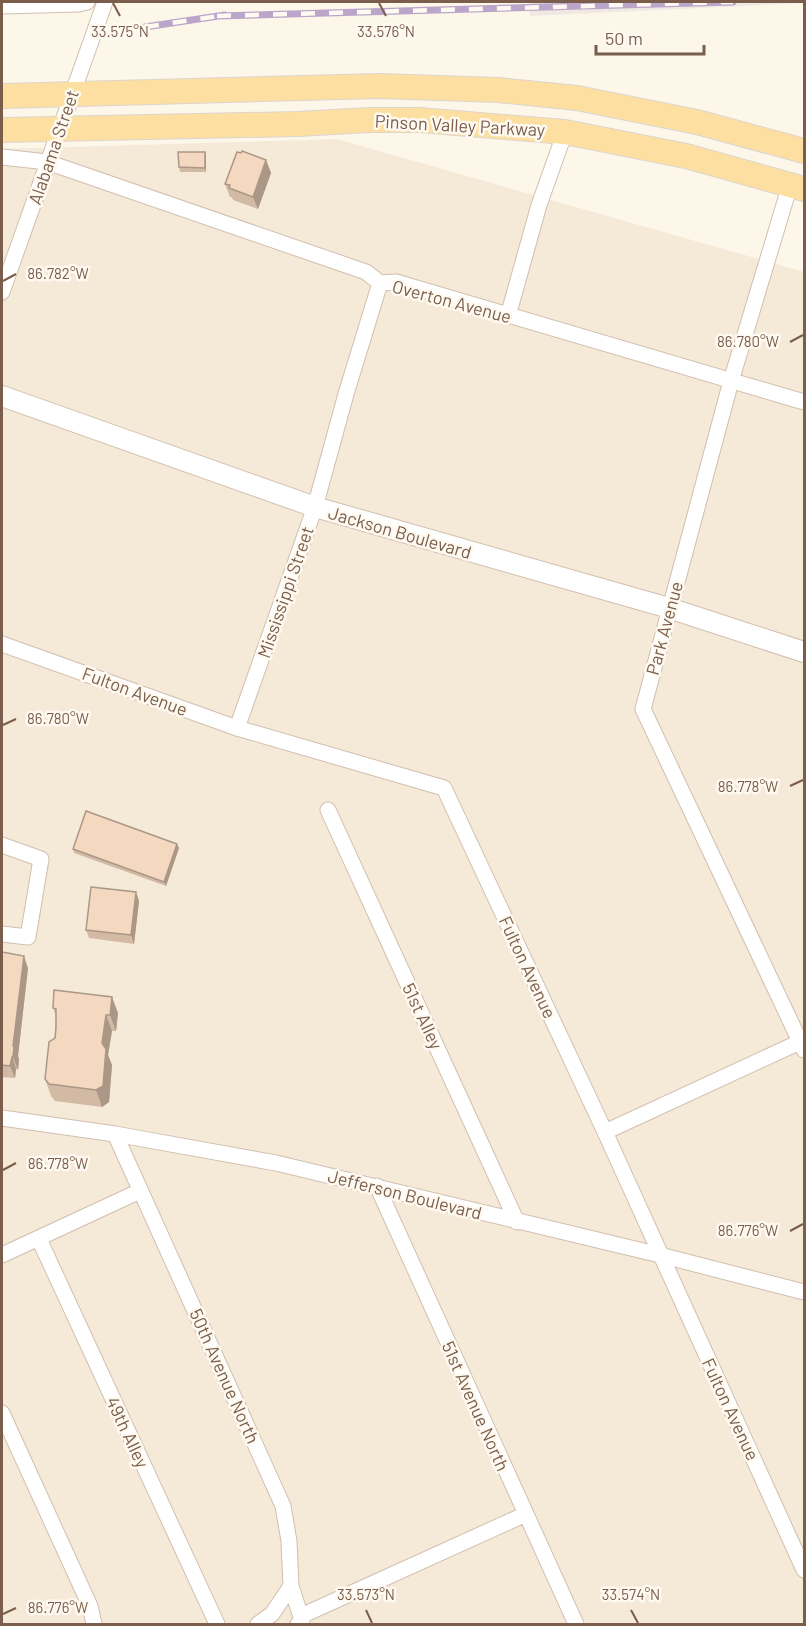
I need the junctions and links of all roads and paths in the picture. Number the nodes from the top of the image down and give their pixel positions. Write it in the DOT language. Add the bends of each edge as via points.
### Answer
graph roads {
  1 [pos="87,2"];
  2 [pos="105,2"];
  3 [pos="2,6"];
  4 [pos="70,94"];
  5 [pos="2,96"];
  6 [pos="60,128"];
  7 [pos="2,129"];
  8 [pos="565,132"];
  9 [pos="801,150"];
  10 [pos="2,157"];
  11 [pos="47,162"];
  12 [pos="797,187"];
  13 [pos="380,283"];
  14 [pos="2,292"];
  15 [pos="508,316"];
  16 [pos="731,381"];
  17 [pos="2,396"];
  18 [pos="804,402"];
  19 [pos="315,507"];
  20 [pos="669,609"];
  21 [pos="2,644"];
  22 [pos="804,652"];
  23 [pos="237,728"];
  24 [pos="328,810"];
  25 [pos="2,845"];
  26 [pos="2,934"];
  27 [pos="803,1044"];
  28 [pos="2,1118"];
  29 [pos="605,1132"];
  30 [pos="115,1134"];
  31 [pos="377,1186"];
  32 [pos="140,1191"];
  33 [pos="517,1222"];
  34 [pos="39,1239"];
  35 [pos="2,1255"];
  36 [pos="660,1255"];
  37 [pos="804,1292"];
  38 [pos="2,1413"];
  39 [pos="526,1514"];
  40 [pos="804,1570"];
  41 [pos="291,1586"];
  42 [pos="300,1620"];
  43 [pos="94,1624"];
  44 [pos="218,1624"];
  45 [pos="258,1624"];
  46 [pos="576,1624"];
  1 -- 3 [label="street"];
  2 -- 4 [label="street, Alabama Street"];
  4 -- 5 [label="main road, Pinson Valley Parkway"];
  4 -- 6 [label="street, Alabama Street"];
  4 -- 9 [label="main road, Pinson Valley Parkway" via="380,86 498,90 577,98 697,122"];
  6 -- 7 [label="main road, Pinson Valley Parkway"];
  6 -- 8 [label="main road, Pinson Valley Parkway" via="420,120"];
  6 -- 11 [label="street, Alabama Street"];
  8 -- 12 [label="main road, Pinson Valley Parkway" via="686,156"];
  8 -- 15 [label="street" via="539,205"];
  9 -- 12 [label="main road"];
  10 -- 11 [label="street, Overton Avenue"];
  11 -- 13 [label="street, Overton Avenue" via="366,272"];
  11 -- 14 [label="street, Alabama Street"];
  12 -- 16 [label="street, Park Avenue"];
  13 -- 15 [label="street, Overton Avenue" via="396,282"];
  13 -- 19 [label="street, Mississippi Street"];
  15 -- 16 [label="street, Overton Avenue"];
  16 -- 18 [label="street, Overton Avenue"];
  16 -- 20 [label="street, Park Avenue"];
  17 -- 19 [label="street, Jackson Boulevard"];
  19 -- 20 [label="street, Jackson Boulevard"];
  19 -- 23 [label="street, Mississippi Street"];
  20 -- 22 [label="street, Jackson Boulevard"];
  20 -- 27 [label="street, Park Avenue" via="643,710"];
  21 -- 23 [label="street, Fulton Avenue"];
  23 -- 29 [label="street, Fulton Avenue" via="444,788"];
  24 -- 33 [label="street, 51st Alley"];
  25 -- 26 [label="street" via="41,859 28,937"];
  27 -- 29 [label="street"];
  28 -- 30 [label="street, Jefferson Boulevard"];
  29 -- 36 [label="street, Fulton Avenue"];
  30 -- 31 [label="street, Jefferson Boulevard"];
  30 -- 32 [label="street, 50th Avenue North"];
  31 -- 33 [label="street, Jefferson Boulevard"];
  31 -- 39 [label="street, 51st Avenue North"];
  32 -- 34 [label="street"];
  32 -- 41 [label="street, 50th Avenue North" via="283,1506"];
  33 -- 36 [label="street, Jefferson Boulevard"];
  34 -- 35 [label="street"];
  34 -- 44 [label="street, 49th Alley"];
  36 -- 37 [label="street, Jefferson Boulevard"];
  36 -- 40 [label="street, Fulton Avenue"];
  38 -- 43 [label="street" via="90,1606"];
  39 -- 42 [label="street"];
  39 -- 46 [label="street, 51st Avenue North"];
  41 -- 42 [label="street, 50th Avenue North"];
  41 -- 45 [label="street" via="272,1614"];
}
